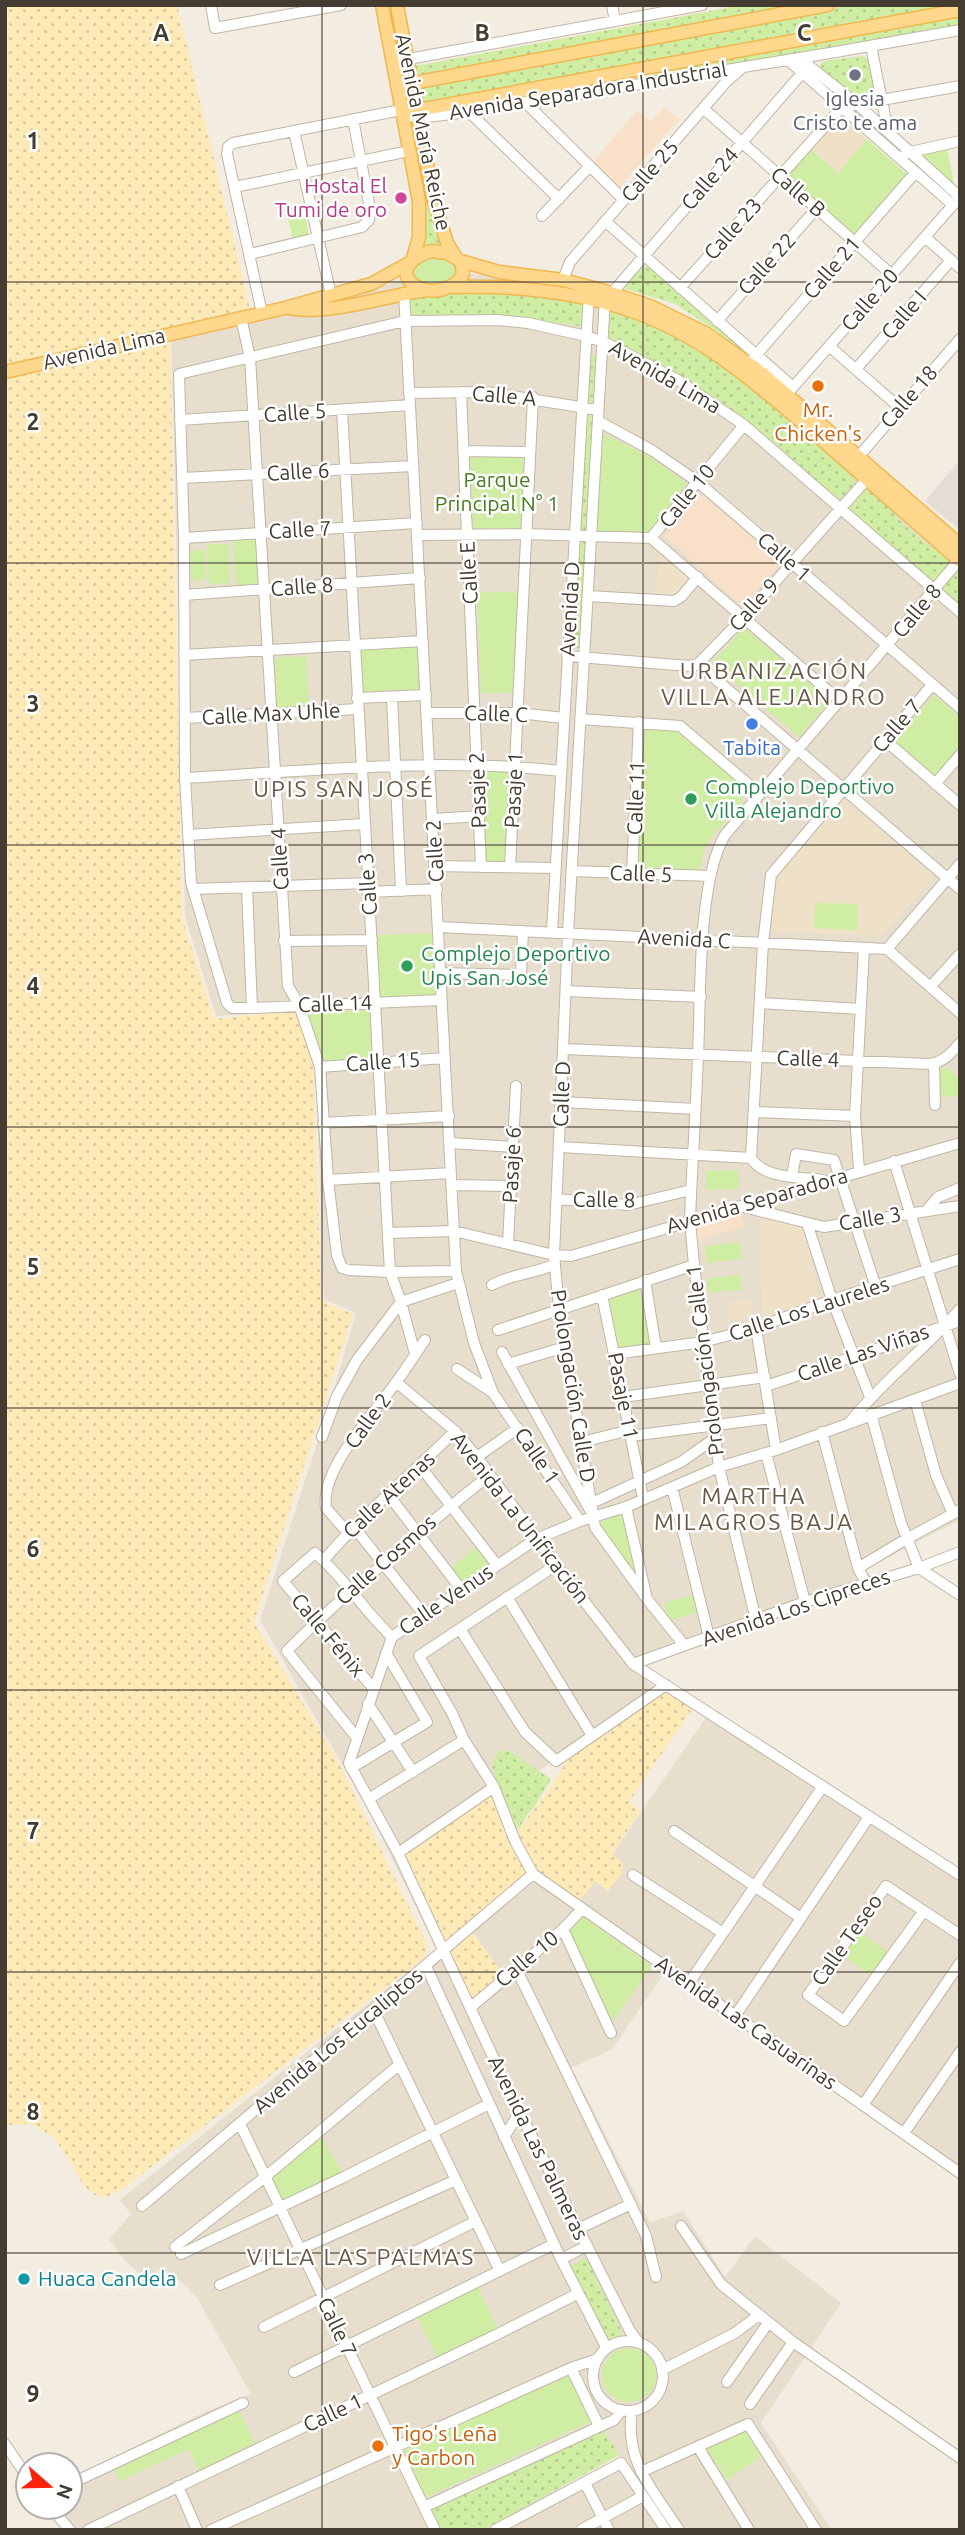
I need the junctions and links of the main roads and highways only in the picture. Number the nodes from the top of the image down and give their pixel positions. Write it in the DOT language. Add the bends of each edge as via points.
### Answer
graph roads {
  1 [pos="382,5"];
  2 [pos="397,5"];
  3 [pos="828,5"];
  4 [pos="960,10"];
  5 [pos="412,83"];
  6 [pos="397,86"];
  7 [pos="402,111"];
  8 [pos="418,114"];
  9 [pos="458,258"];
  10 [pos="411,260"];
  11 [pos="448,288"];
  12 [pos="429,289"];
  13 [pos="589,292"];
  14 [pos="607,295"];
  15 [pos="285,308"];
  16 [pos="5,372"];
  17 [pos="960,545"];
  18 [pos="959,560"];
  1 -- 6 [label="main road, Avenida María Reiche"];
  2 -- 5 [label="main road, Avenida María Reiche"];
  3 -- 5 [label="main road, Avenida Separadora Industrial"];
  4 -- 8 [label="main road, Avenida Separadora Industrial"];
  5 -- 6 [label="main road, Avenida Separadora Industrial"];
  5 -- 8 [label="main road, Avenida María Reiche"];
  6 -- 7 [label="main road, Avenida María Reiche"];
  7 -- 8 [label="main road, Avenida Separadora Industrial"];
  7 -- 10 [label="main road, Avenida María Reiche" via="420,220"];
  8 -- 9 [label="main road, Avenida María Reiche" via="434,201 447,243"];
  9 -- 10 [label="main road" via="432,251"];
  9 -- 11 [label="main road" via="463,274"];
  9 -- 13 [label="main road, Avenida Lima" via="499,272 563,280"];
  10 -- 12 [label="main road" via="407,270 411,282"];
  10 -- 15 [label="main road, Avenida Lima" via="371,284"];
  11 -- 12 [label="main road"];
  11 -- 13 [label="main road, Avenida Lima" via="499,285"];
  12 -- 15 [label="main road, Avenida Lima" via="322,310"];
  13 -- 14 [label="main road, Avenida Lima"];
  14 -- 17 [label="main road, Avenida Lima" via="680,319 752,359"];
  14 -- 18 [label="main road, Avenida Lima" via="718,354"];
  15 -- 16 [label="main road, Avenida Lima"];
}
